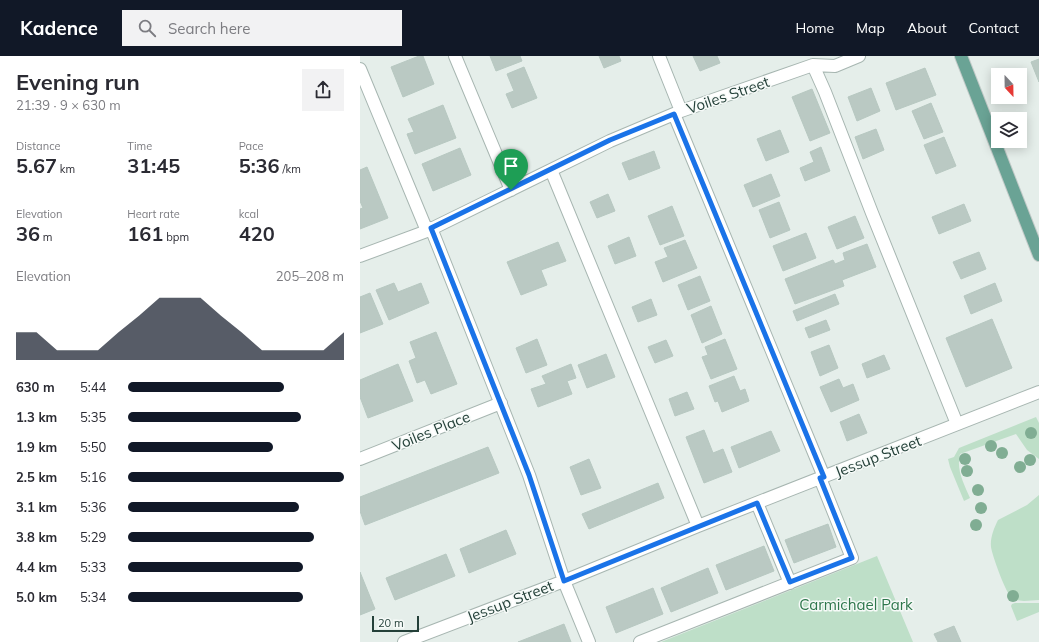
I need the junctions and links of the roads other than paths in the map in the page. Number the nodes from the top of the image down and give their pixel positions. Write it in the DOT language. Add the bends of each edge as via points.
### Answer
graph roads {
  1 [pos="455,56"];
  2 [pos="659,56"];
  3 [pos="859,56"];
  4 [pos="961,56"];
  5 [pos="813,65"];
  6 [pos="360,69"];
  7 [pos="677,112"];
  8 [pos="550,170"];
  9 [pos="511,190"];
  10 [pos="429,229"];
  11 [pos="1039,255"];
  12 [pos="360,256"];
  13 [pos="1039,392"];
  14 [pos="501,403"];
  15 [pos="957,424"];
  16 [pos="360,459"];
  17 [pos="822,477"];
  18 [pos="757,503"];
  19 [pos="698,526"];
  20 [pos="564,581"];
  21 [pos="790,582"];
  22 [pos="404,642"];
  23 [pos="589,642"];
  24 [pos="640,642"];
  1 -- 9 [label="street"];
  2 -- 7 [label="street"];
  3 -- 5 [label="street, Voiles Street" via="835,66"];
  4 -- 11 [label="main road"];
  5 -- 7 [label="street, Voiles Street"];
  5 -- 15 [label="street" via="826,92"];
  6 -- 10 [label="street"];
  7 -- 8 [label="street, Voiles Street" via="610,140"];
  7 -- 17 [label="street"];
  8 -- 9 [label="street, Voiles Street"];
  8 -- 19 [label="street"];
  9 -- 10 [label="street, Voiles Street"];
  10 -- 12 [label="street, Voiles Street"];
  10 -- 14 [label="street"];
  13 -- 15 [label="street, Jessup Street"];
  14 -- 16 [label="street, Voiles Place"];
  14 -- 20 [label="street" via="529,475"];
  15 -- 17 [label="street, Jessup Street"];
  17 -- 18 [label="street, Jessup Street"];
  17 -- 21 [label="street" via="852,558"];
  18 -- 19 [label="street, Jessup Street"];
  18 -- 21 [label="street"];
  19 -- 20 [label="street, Jessup Street"];
  20 -- 22 [label="street, Jessup Street"];
  20 -- 23 [label="street"];
  21 -- 24 [label="street"];
}
